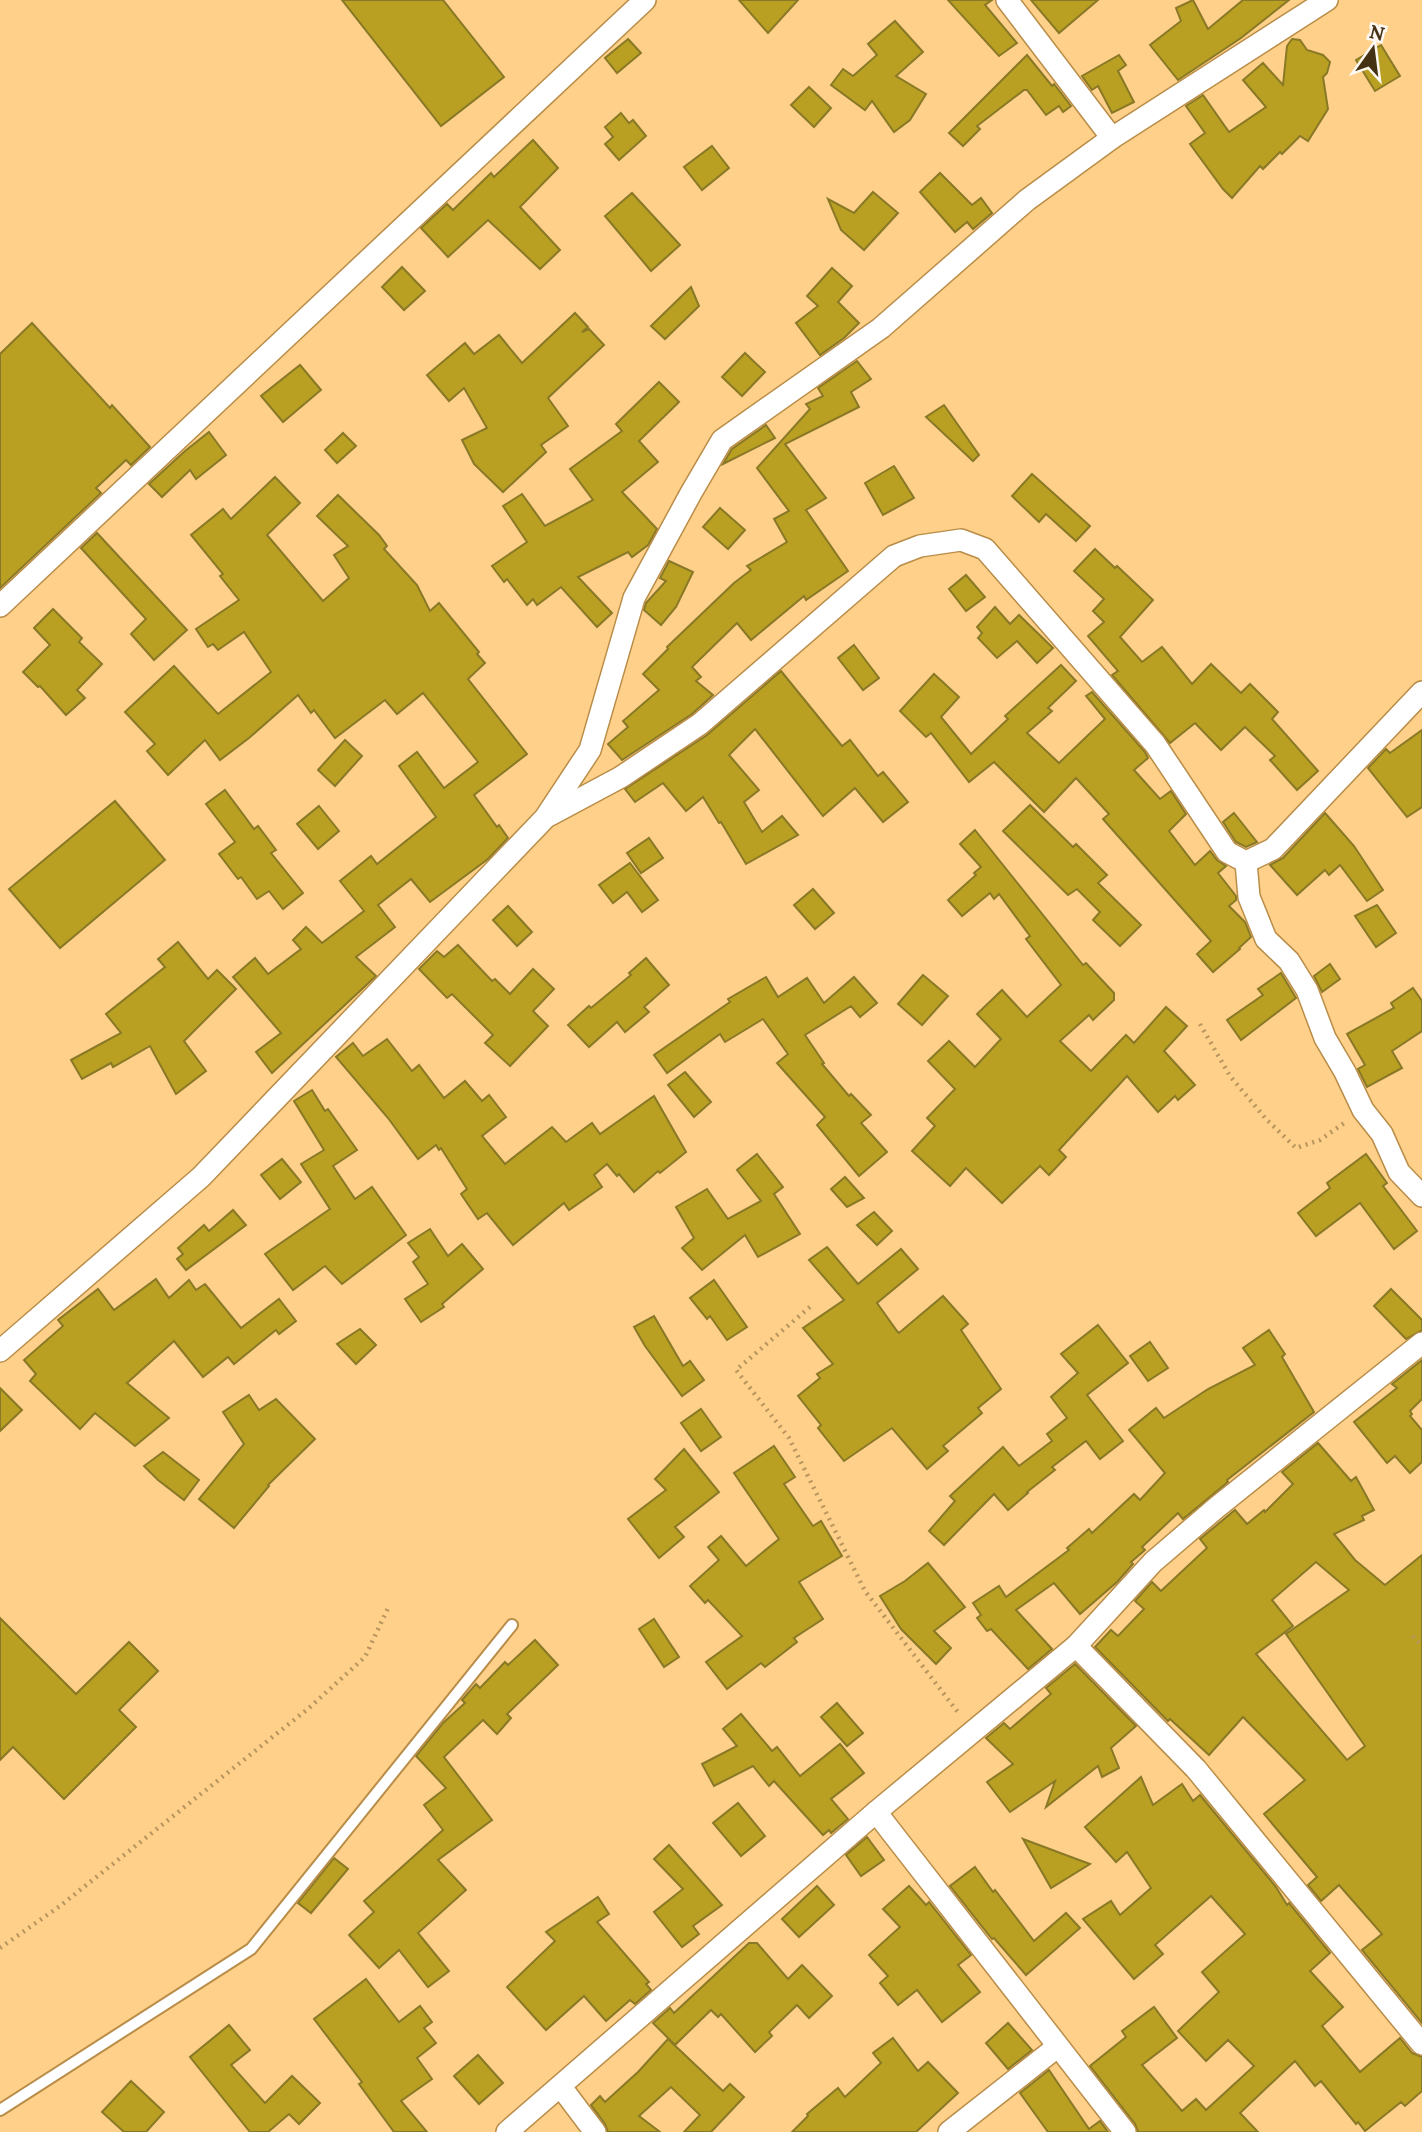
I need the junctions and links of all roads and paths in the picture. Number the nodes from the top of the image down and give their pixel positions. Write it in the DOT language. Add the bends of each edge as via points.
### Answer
graph roads {
  1 [pos="645,0"];
  2 [pos="1007,0"];
  3 [pos="1327,0"];
  4 [pos="1112,138"];
  5 [pos="0,606"];
  6 [pos="1422,692"];
  7 [pos="545,818"];
  8 [pos="1246,862"];
  9 [pos="1200,1024"];
  10 [pos="1363,1111"];
  11 [pos="1422,1196"];
  12 [pos="810,1307"];
  13 [pos="1422,1343"];
  14 [pos="0,1351"];
  15 [pos="388,1608"];
  16 [pos="512,1625"];
  17 [pos="1413,1636"];
  18 [pos="1076,1646"];
  19 [pos="1422,1646"];
  20 [pos="973,1732"];
  21 [pos="876,1812"];
  22 [pos="0,1948"];
  23 [pos="1422,2044"];
  24 [pos="1057,2047"];
  25 [pos="561,2087"];
  26 [pos="0,2110"];
  27 [pos="507,2132"];
  28 [pos="595,2132"];
  29 [pos="949,2132"];
  30 [pos="1125,2132"];
  1 -- 5 [label="street"];
  2 -- 4 [label="street"];
  3 -- 4 [label="street"];
  4 -- 7 [label="street" via="1027,200 881,328 723,440 634,598 590,750"];
  6 -- 8 [label="street" via="1273,849"];
  7 -- 8 [label="street" via="621,777 700,724 894,556 919,546 961,540 985,548 1155,744 1227,852"];
  7 -- 14 [label="street" via="201,1177"];
  8 -- 10 [label="street" via="1249,897 1266,939 1289,961 1307,990 1325,1038"];
  9 -- 10 [label="path" via="1230,1076 1296,1148 1320,1140"];
  10 -- 11 [label="street" via="1382,1134 1399,1172"];
  12 -- 20 [label="path" via="736,1370 789,1438 865,1591"];
  13 -- 18 [label="street" via="1153,1562"];
  15 -- 22 [label="path" via="365,1657 309,1708 60,1906"];
  16 -- 26 [label="lane" via="251,1949"];
  17 -- 19 [label="path"];
  18 -- 20 [label="street"];
  18 -- 23 [label="street" via="1196,1769"];
  20 -- 21 [label="street"];
  21 -- 24 [label="street"];
  21 -- 25 [label="street"];
  24 -- 29 [label="street"];
  24 -- 30 [label="street"];
  25 -- 27 [label="street"];
  25 -- 28 [label="street"];
}
